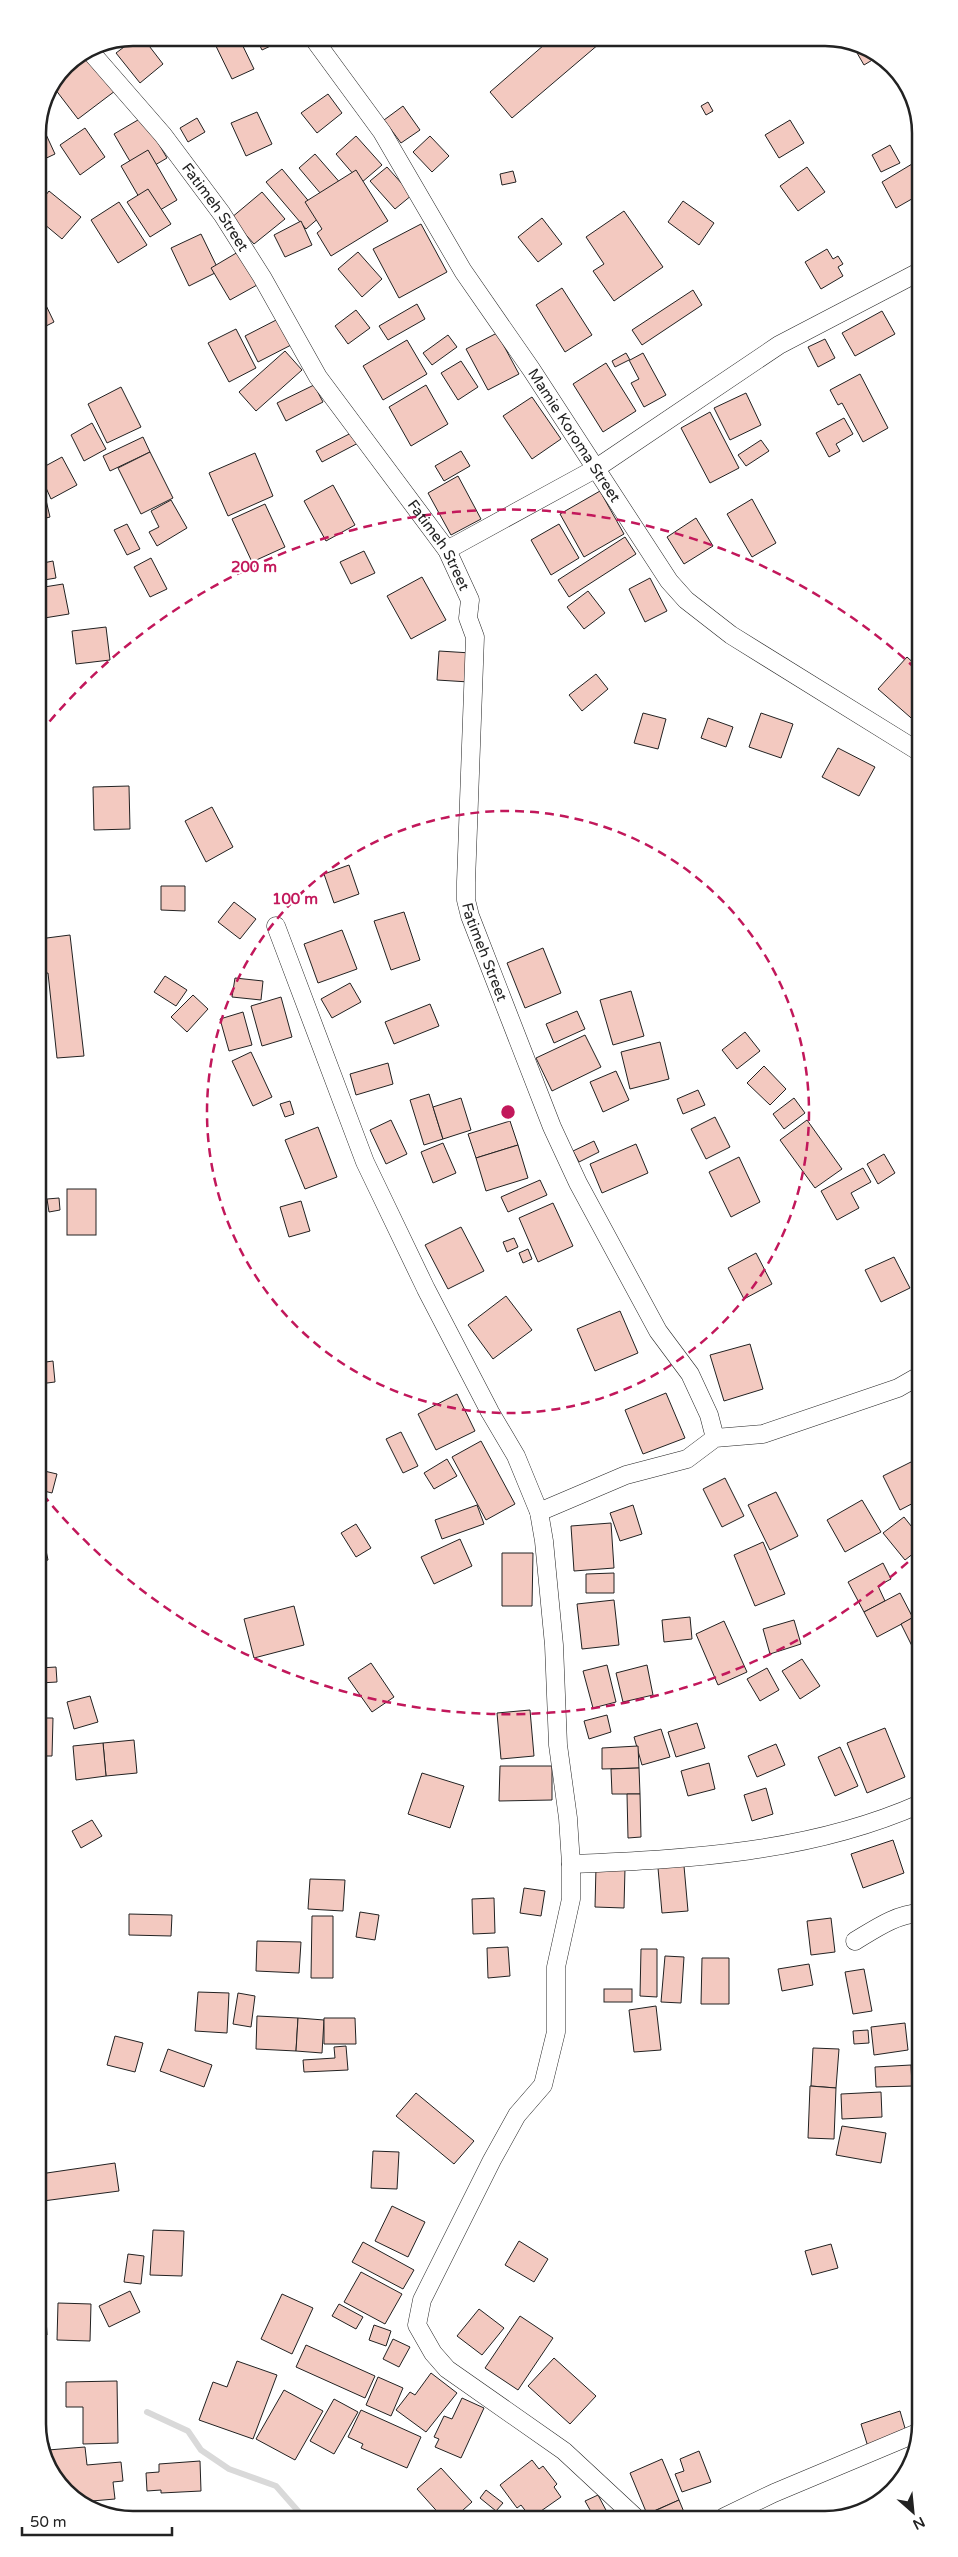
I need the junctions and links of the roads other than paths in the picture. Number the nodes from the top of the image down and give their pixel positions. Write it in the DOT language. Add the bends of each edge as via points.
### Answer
graph roads {
  1 [pos="319,46"];
  2 [pos="94,56"];
  3 [pos="912,278"];
  4 [pos="595,469"];
  5 [pos="447,550"];
  6 [pos="912,747"];
  7 [pos="276,926"];
  8 [pos="912,1380"];
  9 [pos="715,1438"];
  10 [pos="539,1512"];
  11 [pos="912,1807"];
  12 [pos="570,1864"];
  13 [pos="912,1913"];
  14 [pos="855,1941"];
  15 [pos="911,2436"];
  16 [pos="629,2511"];
  17 [pos="736,2511"];
  1 -- 4 [label="street, Mamie Koroma Street" via="382,132 463,271"];
  2 -- 5 [label="street, Fatimeh Street" via="163,135 222,214 318,377"];
  3 -- 4 [label="street" via="779,345"];
  4 -- 5 [label="street"];
  4 -- 6 [label="street, Mamie Koroma Street" via="669,581 686,600 731,635"];
  5 -- 9 [label="street, Fatimeh Street" via="470,600 468,618 475,637 466,900 470,916 552,1127 578,1183 658,1332 690,1374 709,1415"];
  7 -- 10 [label="street" via="366,1162 426,1289 516,1456"];
  8 -- 9 [label="street" via="898,1388 763,1434"];
  9 -- 10 [label="street" via="687,1459 626,1474"];
  10 -- 12 [label="street" via="554,1644 558,1744 568,1818"];
  11 -- 12 [label="street" via="813,1839 752,1852"];
  12 -- 16 [label="street" via="570,1899 556,1967 556,2032 544,2085 517,2116 469,2204 422,2300 417,2325 446,2368 564,2450"];
  13 -- 14 [label="street" via="881,1925"];
  15 -- 17 [label="street"];
}
